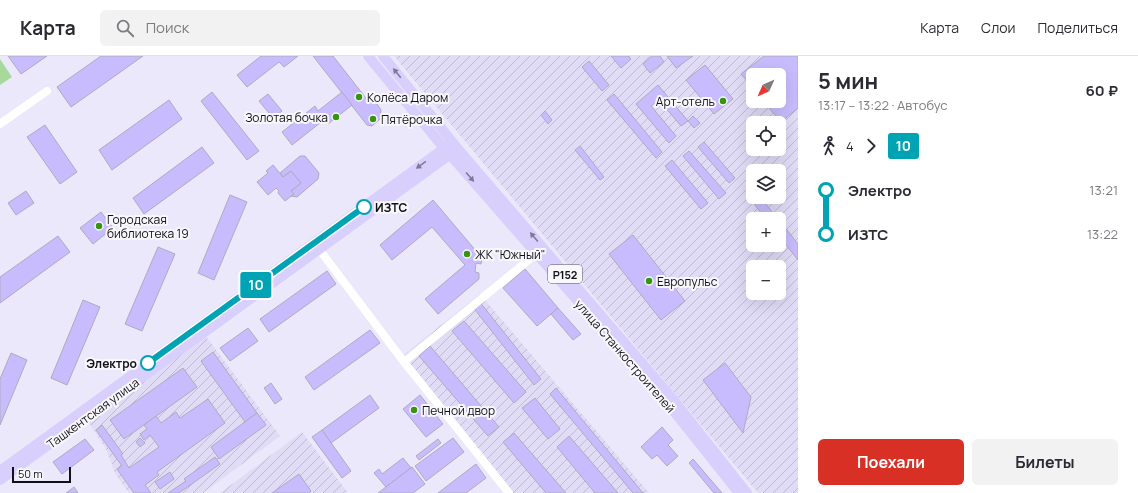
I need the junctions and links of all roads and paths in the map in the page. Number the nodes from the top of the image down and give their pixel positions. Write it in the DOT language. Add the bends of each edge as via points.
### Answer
graph roads {
  1 [pos="368,56"];
  2 [pos="383,56"];
  3 [pos="47,91"];
  4 [pos="0,124"];
  5 [pos="456,145"];
  6 [pos="447,151"];
  7 [pos="317,245"];
  8 [pos="536,254"];
  9 [pos="174,349"];
  10 [pos="404,362"];
  11 [pos="0,471"];
  12 [pos="0,480"];
  13 [pos="508,493"];
  14 [pos="739,493"];
  15 [pos="747,493"];
  1 -- 6 [label="main road, улица Станкостроителей / Р152"];
  5 -- 2 [label="main road, улица Станкостроителей / Р152, one-way"];
  3 -- 4 [label="street"];
  5 -- 6 [label="main road, Ташкентская улица"];
  15 -- 5 [label="main road, улица Станкостроителей / Р152, one-way" via="673,399"];
  6 -- 7 [label="main road, Ташкентская улица"];
  6 -- 8 [label="main road, улица Станкостроителей / Р152, one-way"];
  7 -- 9 [label="main road, Ташкентская улица"];
  7 -- 10 [label="street"];
  8 -- 10 [label="street"];
  8 -- 14 [label="main road, улица Станкостроителей / Р152" via="667,403"];
  9 -- 11 [label="main road, Ташкентская улица"];
  9 -- 12 [label="main road, Ташкентская улица"];
  10 -- 13 [label="street"];
}
